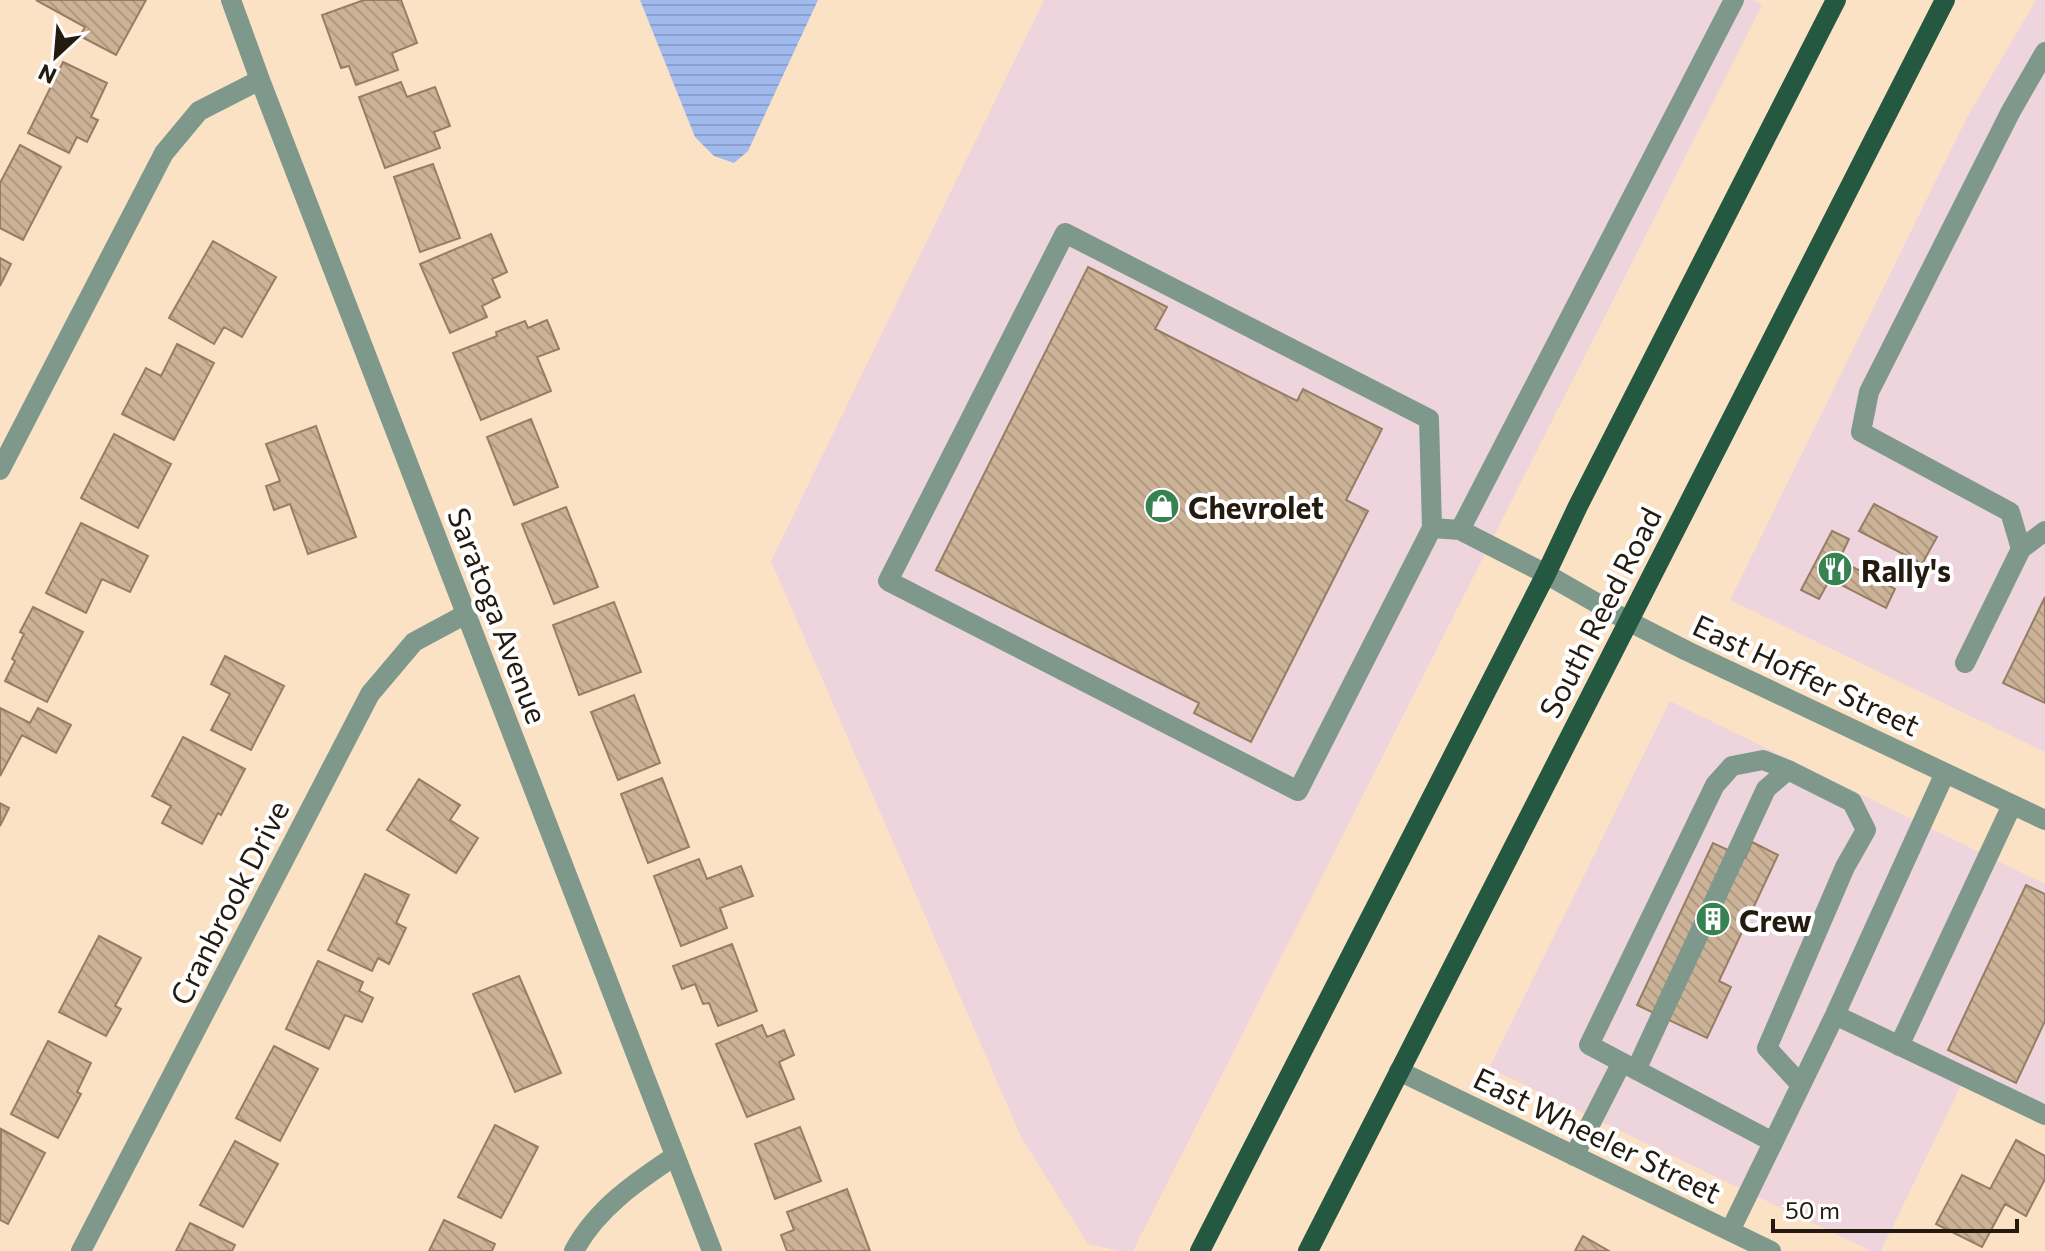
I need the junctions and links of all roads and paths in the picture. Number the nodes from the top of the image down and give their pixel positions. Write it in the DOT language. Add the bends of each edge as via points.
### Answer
graph roads {
  1 [pos="231,0"];
  2 [pos="1734,0"];
  3 [pos="1836,0"];
  4 [pos="1945,0"];
  5 [pos="2045,52"];
  6 [pos="260,80"];
  7 [pos="0,470"];
  8 [pos="1432,528"];
  9 [pos="1460,530"];
  10 [pos="2045,531"];
  11 [pos="2021,549"];
  12 [pos="1546,574"];
  13 [pos="466,614"];
  14 [pos="1628,621"];
  15 [pos="1965,663"];
  16 [pos="1788,770"];
  17 [pos="1945,773"];
  18 [pos="2012,805"];
  19 [pos="2045,820"];
  20 [pos="1835,1015"];
  21 [pos="1899,1046"];
  22 [pos="1628,1067"];
  23 [pos="1399,1071"];
  24 [pos="1801,1085"];
  25 [pos="2045,1115"];
  26 [pos="1773,1142"];
  27 [pos="675,1156"];
  28 [pos="1574,1156"];
  29 [pos="1730,1231"];
  30 [pos="81,1251"];
  31 [pos="574,1251"];
  32 [pos="712,1251"];
  33 [pos="1200,1251"];
  34 [pos="1308,1251"];
  35 [pos="1771,1251"];
  1 -- 6 [label="street, Saratoga Avenue"];
  2 -- 9 [label="street"];
  3 -- 12 [label="main road"];
  4 -- 14 [label="main road, South Reed Road"];
  5 -- 11 [label="street" via="1869,392 1861,432 2010,512"];
  6 -- 7 [label="street" via="199,111 164,153"];
  6 -- 13 [label="street, Saratoga Avenue"];
  8 -- 8 [label="street" via="1298,791 888,581 1065,233 1429,419"];
  8 -- 9 [label="street"];
  9 -- 12 [label="street, East Hoffer Street"];
  10 -- 11 [label="street"];
  11 -- 15 [label="street"];
  12 -- 14 [label="street, East Hoffer Street"];
  12 -- 33 [label="main road"];
  13 -- 27 [label="street, Saratoga Avenue"];
  13 -- 30 [label="street, Cranbrook Drive" via="414,642 370,694"];
  14 -- 17 [label="street, East Hoffer Street"];
  14 -- 23 [label="main road, South Reed Road"];
  16 -- 22 [label="street" via="1766,789"];
  16 -- 22 [label="street" via="1763,760 1732,766 1715,785 1589,1045"];
  16 -- 24 [label="street" via="1852,802 1866,830 1767,1048"];
  17 -- 18 [label="street, East Hoffer Street"];
  17 -- 20 [label="street"];
  18 -- 19 [label="street, East Hoffer Street"];
  18 -- 21 [label="street"];
  20 -- 21 [label="street"];
  20 -- 24 [label="street"];
  21 -- 25 [label="street"];
  22 -- 26 [label="street"];
  22 -- 28 [label="street"];
  23 -- 28 [label="street, East Wheeler Street"];
  23 -- 34 [label="main road, South Reed Road"];
  24 -- 26 [label="street"];
  26 -- 29 [label="street"];
  27 -- 31 [label="street" via="630,1186 584,1233"];
  27 -- 32 [label="street, Saratoga Avenue"];
  28 -- 29 [label="street, East Wheeler Street"];
  29 -- 35 [label="street, East Wheeler Street"];
}
